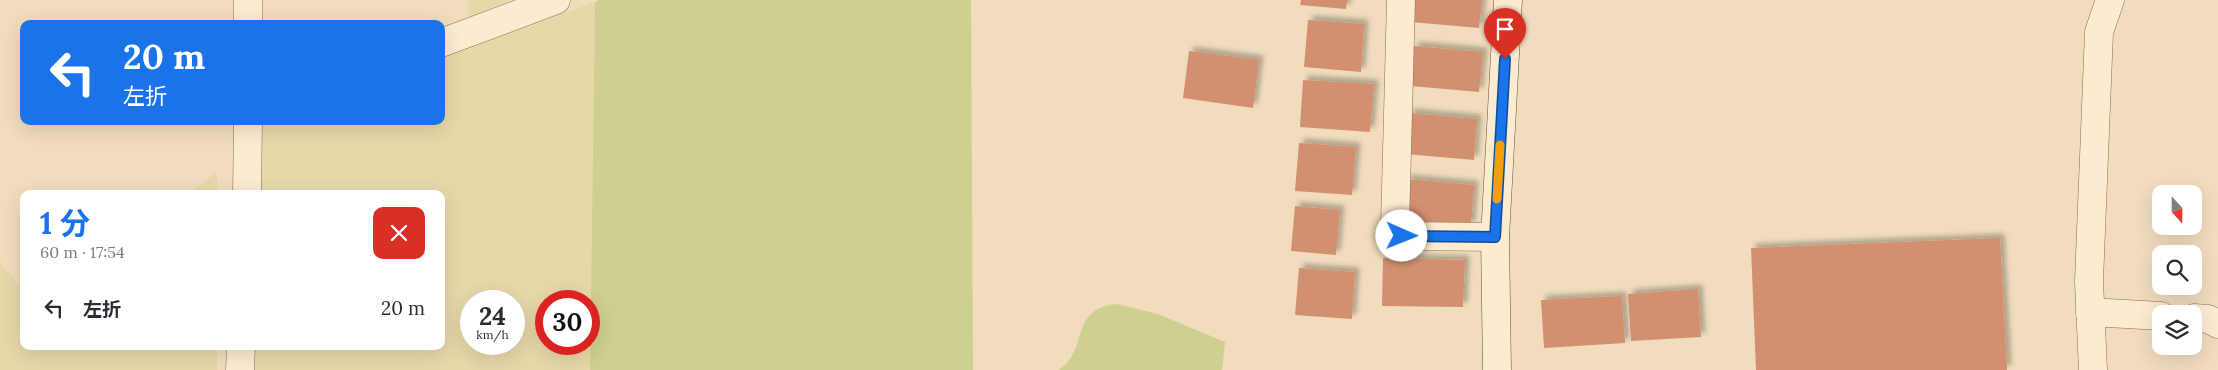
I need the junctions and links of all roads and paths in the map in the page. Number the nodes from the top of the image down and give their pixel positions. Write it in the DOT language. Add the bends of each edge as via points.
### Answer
graph roads {
  1 [pos="248,0"];
  2 [pos="556,0"];
  3 [pos="1401,0"];
  4 [pos="1508,0"];
  5 [pos="2110,0"];
  6 [pos="248,20"];
  7 [pos="445,42"];
  8 [pos="248,125"];
  9 [pos="247,190"];
  10 [pos="1495,237"];
  11 [pos="2090,312"];
  12 [pos="2152,315"];
  13 [pos="2202,319"];
  14 [pos="2218,324"];
  15 [pos="241,350"];
  16 [pos="240,370"];
  17 [pos="1498,370"];
  18 [pos="2093,370"];
  1 -- 6 [label="street"];
  2 -- 7 [label="street"];
  3 -- 10 [label="street" via="1395,226 1402,236"];
  4 -- 10 [label="street"];
  5 -- 11 [label="street" via="2099,32"];
  8 -- 9 [label="street"];
  10 -- 17 [label="street"];
  11 -- 12 [label="street"];
  11 -- 18 [label="street"];
  13 -- 14 [label="street"];
  15 -- 16 [label="street"];
}
